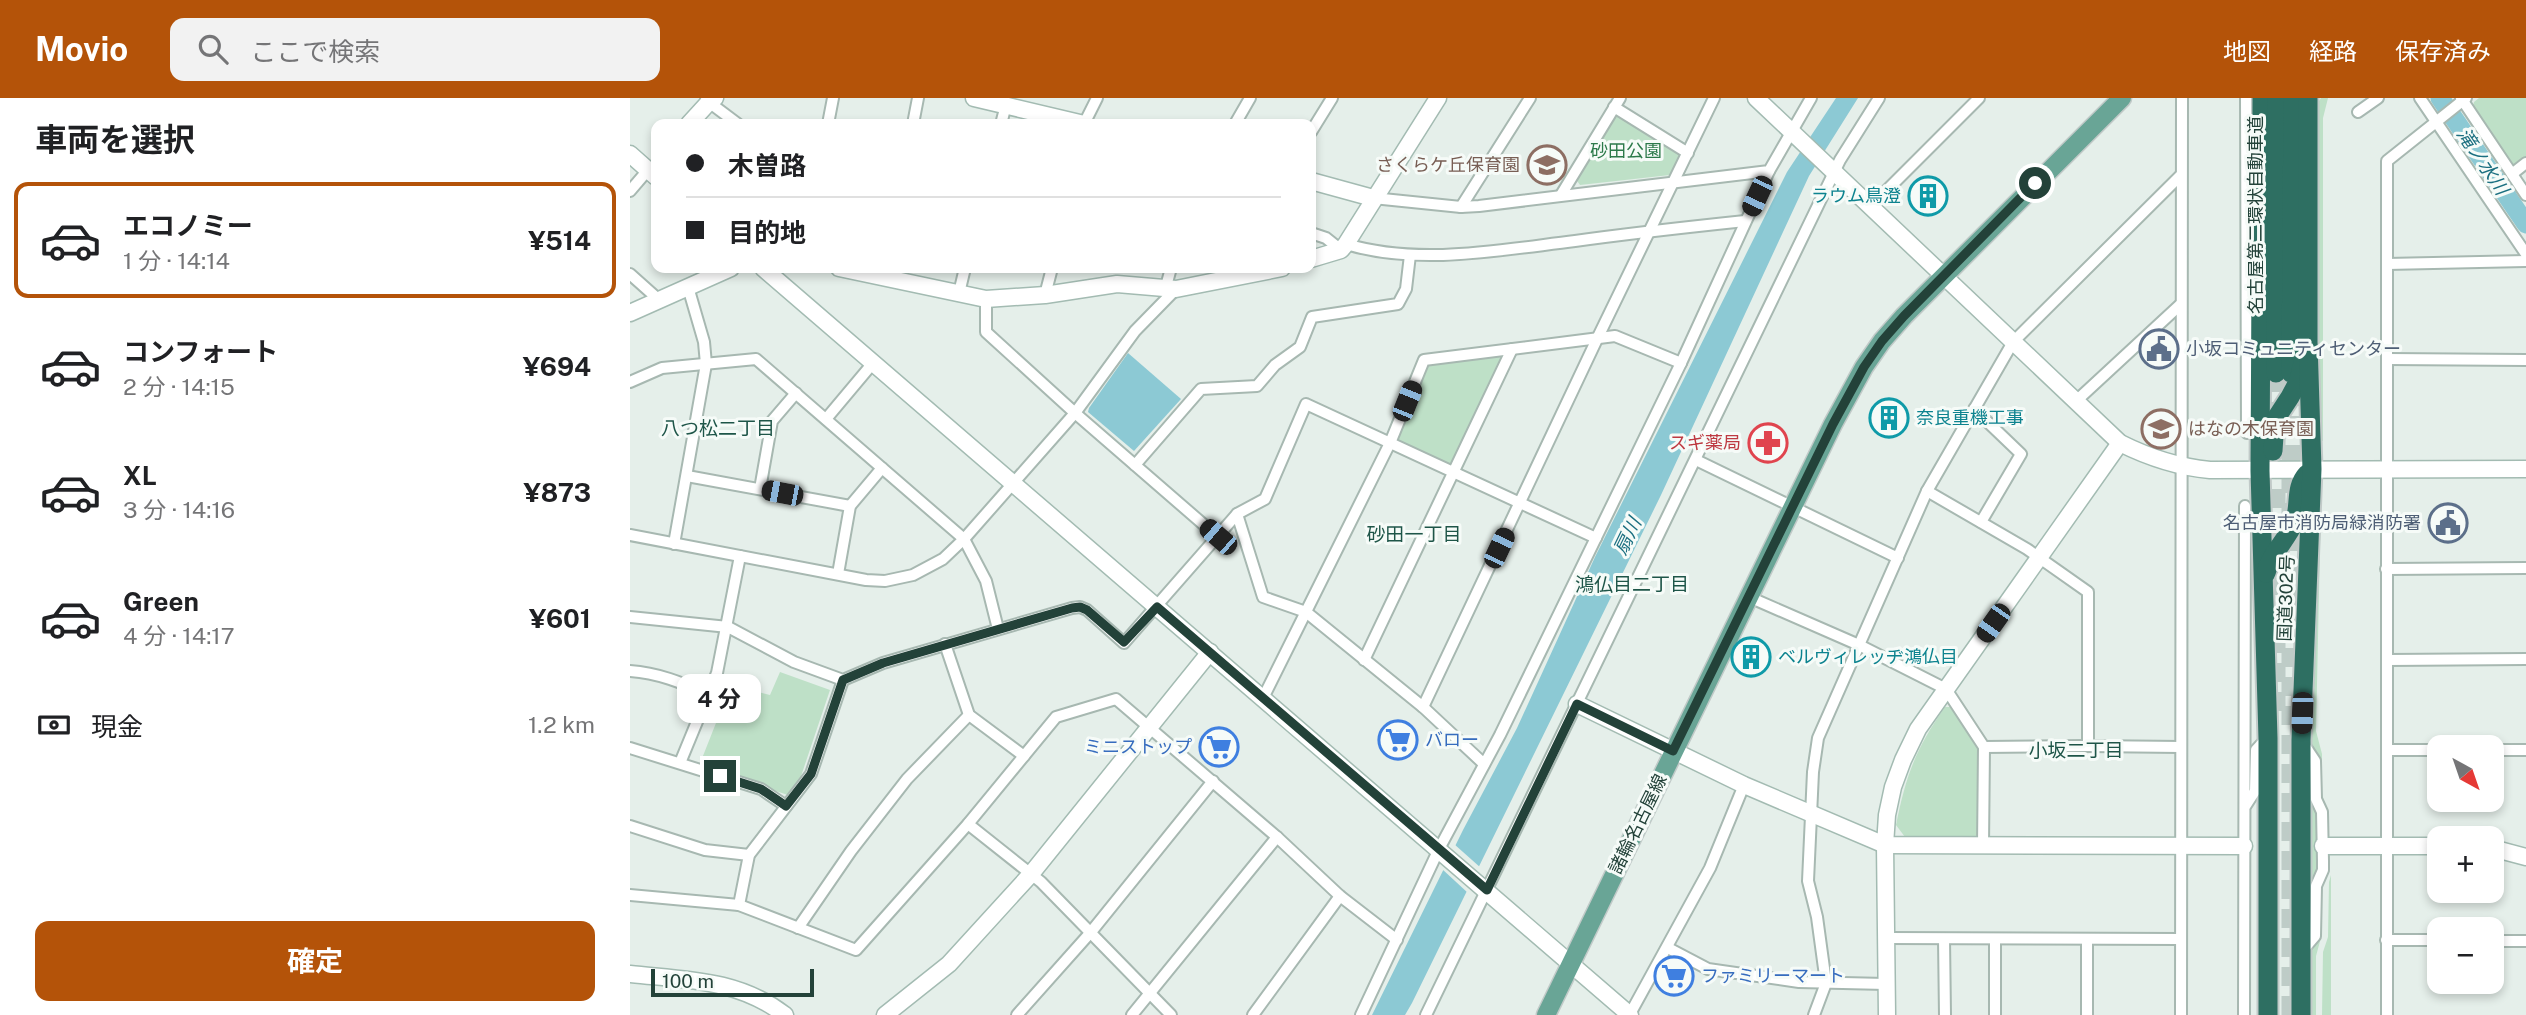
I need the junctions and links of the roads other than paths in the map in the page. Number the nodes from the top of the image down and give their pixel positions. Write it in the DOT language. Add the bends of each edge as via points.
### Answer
graph roads {
  1 [pos="833,98"];
  2 [pos="918,98"];
  3 [pos="974,98"];
  4 [pos="1097,98"];
  5 [pos="1250,98"];
  6 [pos="1332,98"];
  7 [pos="1438,98"];
  8 [pos="1530,98"];
  9 [pos="1714,98"];
  10 [pos="1756,98"];
  11 [pos="1811,98"];
  12 [pos="1879,98"];
  13 [pos="1979,98"];
  14 [pos="2104,98"];
  15 [pos="2122,98"];
  16 [pos="2182,98"];
  17 [pos="2246,98"];
  18 [pos="2262,98"];
  19 [pos="2277,98"];
  20 [pos="2378,98"];
  21 [pos="2420,98"];
  22 [pos="709,99"];
  23 [pos="2306,101"];
  24 [pos="2461,101"];
  25 [pos="1617,103"];
  26 [pos="1006,106"];
  27 [pos="2358,112"];
  28 [pos="2441,118"];
  29 [pos="693,119"];
  30 [pos="732,119"];
  31 [pos="829,119"];
  32 [pos="913,119"];
  33 [pos="1002,119"];
  34 [pos="1062,119"];
  35 [pos="1086,119"];
  36 [pos="1238,119"];
  37 [pos="1316,124"];
  38 [pos="1793,135"];
  39 [pos="2269,136"];
  40 [pos="1688,153"];
  41 [pos="630,154"];
  42 [pos="2526,163"];
  43 [pos="651,167"];
  44 [pos="1831,169"];
  45 [pos="1769,171"];
  46 [pos="651,172"];
  47 [pos="2512,174"];
  48 [pos="2181,175"];
  49 [pos="1675,181"];
  50 [pos="1316,182"];
  51 [pos="630,191"];
  52 [pos="1561,195"];
  53 [pos="2526,195"];
  54 [pos="1373,198"];
  55 [pos="1871,206"];
  56 [pos="1461,207"];
  57 [pos="1745,221"];
  58 [pos="1651,231"];
  59 [pos="1316,235"];
  60 [pos="1343,247"];
  61 [pos="2526,254"];
  62 [pos="1410,255"];
  63 [pos="1316,257"];
  64 [pos="2526,261"];
  65 [pos="2388,264"];
  66 [pos="1938,272"];
  67 [pos="720,273"];
  68 [pos="769,273"];
  69 [pos="863,273"];
  70 [pos="964,273"];
  71 [pos="1051,273"];
  72 [pos="1171,273"];
  73 [pos="1255,273"];
  74 [pos="630,274"];
  75 [pos="688,287"];
  76 [pos="1170,289"];
  77 [pos="959,293"];
  78 [pos="1045,295"];
  79 [pos="658,299"];
  80 [pos="986,299"];
  81 [pos="2181,304"];
  82 [pos="630,313"];
  83 [pos="1598,337"];
  84 [pos="2013,342"];
  85 [pos="2308,342"];
  86 [pos="1512,349"];
  87 [pos="2387,359"];
  88 [pos="2526,359"];
  89 [pos="873,363"];
  90 [pos="1681,363"];
  91 [pos="706,364"];
  92 [pos="2269,375"];
  93 [pos="630,382"];
  94 [pos="796,393"];
  95 [pos="2075,402"];
  96 [pos="1974,409"];
  97 [pos="1074,413"];
  98 [pos="825,419"];
  99 [pos="2247,433"];
  100 [pos="1390,443"];
  101 [pos="2120,443"];
  102 [pos="1696,460"];
  103 [pos="1135,465"];
  104 [pos="2181,467"];
  105 [pos="882,468"];
  106 [pos="2312,469"];
  107 [pos="2387,469"];
  108 [pos="2526,469"];
  109 [pos="2260,471"];
  110 [pos="1454,473"];
  111 [pos="687,475"];
  112 [pos="1014,484"];
  113 [pos="760,489"];
  114 [pos="1927,491"];
  115 [pos="1520,503"];
  116 [pos="1788,505"];
  117 [pos="850,506"];
  118 [pos="2245,506"];
  119 [pos="1237,514"];
  120 [pos="1981,522"];
  121 [pos="630,535"];
  122 [pos="1218,537"];
  123 [pos="1596,538"];
  124 [pos="964,539"];
  125 [pos="674,544"];
  126 [pos="740,556"];
  127 [pos="2039,556"];
  128 [pos="1898,558"];
  129 [pos="2526,568"];
  130 [pos="2386,569"];
  131 [pos="838,574"];
  132 [pos="2263,580"];
  133 [pos="1749,597"];
  134 [pos="1157,607"];
  135 [pos="1306,612"];
  136 [pos="630,617"];
  137 [pos="728,628"];
  138 [pos="998,629"];
  139 [pos="945,644"];
  140 [pos="1859,645"];
  141 [pos="1210,652"];
  142 [pos="2526,659"];
  143 [pos="1364,660"];
  144 [pos="2387,660"];
  145 [pos="630,671"];
  146 [pos="843,680"];
  147 [pos="1946,689"];
  148 [pos="708,694"];
  149 [pos="1263,698"];
  150 [pos="1577,704"];
  151 [pos="1423,707"];
  152 [pos="969,715"];
  153 [pos="1149,727"];
  154 [pos="2268,738"];
  155 [pos="2301,740"];
  156 [pos="2088,746"];
  157 [pos="1984,747"];
  158 [pos="2181,747"];
  159 [pos="630,748"];
  160 [pos="1669,749"];
  161 [pos="2388,750"];
  162 [pos="2427,750"];
  163 [pos="2504,750"];
  164 [pos="2526,750"];
  165 [pos="1024,756"];
  166 [pos="680,764"];
  167 [pos="1484,764"];
  168 [pos="1213,781"];
  169 [pos="1744,785"];
  170 [pos="2246,805"];
  171 [pos="786,806"];
  172 [pos="1811,814"];
  173 [pos="968,824"];
  174 [pos="630,826"];
  175 [pos="1277,837"];
  176 [pos="1885,845"];
  177 [pos="2387,845"];
  178 [pos="1983,846"];
  179 [pos="2181,846"];
  180 [pos="2244,846"];
  181 [pos="2323,846"];
  182 [pos="2427,846"];
  183 [pos="2504,851"];
  184 [pos="1444,853"];
  185 [pos="749,856"];
  186 [pos="2526,857"];
  187 [pos="1031,874"];
  188 [pos="1482,886"];
  189 [pos="630,895"];
  190 [pos="1340,896"];
  191 [pos="738,905"];
  192 [pos="798,928"];
  193 [pos="1091,932"];
  194 [pos="1887,938"];
  195 [pos="1944,939"];
  196 [pos="1995,939"];
  197 [pos="2181,939"];
  198 [pos="1397,940"];
  199 [pos="2087,940"];
  200 [pos="2386,940"];
  201 [pos="2427,940"];
  202 [pos="2504,941"];
  203 [pos="2526,941"];
  204 [pos="1668,948"];
  205 [pos="2301,952"];
  206 [pos="1567,960"];
  207 [pos="630,975"];
  208 [pos="1826,983"];
  209 [pos="1886,984"];
  210 [pos="1149,993"];
  211 [pos="785,1015"];
  212 [pos="885,1015"];
  213 [pos="1017,1015"];
  214 [pos="1132,1015"];
  215 [pos="1171,1015"];
  216 [pos="1253,1015"];
  217 [pos="1361,1015"];
  218 [pos="1426,1015"];
  219 [pos="1534,1015"];
  220 [pos="1546,1015"];
  221 [pos="1630,1015"];
  222 [pos="1814,1015"];
  223 [pos="1887,1015"];
  224 [pos="1945,1015"];
  225 [pos="1995,1015"];
  226 [pos="2087,1015"];
  227 [pos="2181,1015"];
  228 [pos="2244,1015"];
  229 [pos="2268,1015"];
  230 [pos="2301,1015"];
  231 [pos="2386,1015"];
  1 -- 31 [label="street"];
  2 -- 32 [label="street"];
  3 -- 26 [label="street"];
  4 -- 35 [label="street"];
  5 -- 36 [label="street"];
  6 -- 37 [label="street"];
  7 -- 54 [label="street"];
  8 -- 56 [label="street"];
  9 -- 40 [label="street"];
  10 -- 38 [label="street"];
  11 -- 38 [label="street"];
  12 -- 44 [label="street"];
  13 -- 55 [label="street"];
  14 -- 66 [label="main road, 諸輪名古屋線"];
  15 -- 66 [label="main road, 諸輪名古屋線"];
  16 -- 48 [label="street"];
  17 -- 39 [label="street"];
  18 -- 39 [label="highway"];
  19 -- 39 [label="highway, 名古屋第二環状自動車道"];
  20 -- 27 [label="street"];
  21 -- 28 [label="street"];
  22 -- 29 [label="street"];
  22 -- 30 [label="street"];
  23 -- 39 [label="highway, 名古屋第二環状自動車道"];
  23 -- 85 [label="highway, 国道302号"];
  24 -- 28 [label="street"];
  24 -- 47 [label="street"];
  25 -- 40 [label="street"];
  25 -- 52 [label="street"];
  26 -- 33 [label="street"];
  26 -- 34 [label="street"];
  28 -- 61 [label="street"];
  28 -- 65 [label="street" via="2387,161"];
  38 -- 44 [label="street"];
  38 -- 45 [label="street"];
  39 -- 92 [label="highway, 名古屋第二環状自動車道"];
  39 -- 92 [label="street"];
  40 -- 49 [label="street"];
  41 -- 43 [label="street"];
  42 -- 47 [label="street"];
  44 -- 55 [label="street"];
  44 -- 102 [label="street"];
  45 -- 49 [label="street"];
  45 -- 57 [label="street"];
  46 -- 51 [label="street"];
  47 -- 53 [label="street"];
  48 -- 81 [label="street"];
  48 -- 84 [label="street"];
  49 -- 52 [label="street"];
  49 -- 58 [label="street"];
  50 -- 54 [label="street"];
  52 -- 56 [label="street"];
  54 -- 56 [label="street"];
  54 -- 60 [label="street"];
  55 -- 66 [label="street"];
  57 -- 58 [label="street"];
  57 -- 90 [label="street"];
  58 -- 62 [label="street" via="1477,253"];
  58 -- 83 [label="street"];
  59 -- 60 [label="street"];
  60 -- 62 [label="street"];
  60 -- 63 [label="street"];
  62 -- 103 [label="street" via="1406,289 1398,304 1312,317 1300,347 1257,386 1201,389"];
  64 -- 65 [label="street"];
  65 -- 87 [label="street"];
  66 -- 84 [label="street"];
  66 -- 116 [label="main road, 諸輪名古屋線" via="1896,309 1856,362 1817,431"];
  67 -- 75 [label="street"];
  68 -- 89 [label="street"];
  69 -- 77 [label="street"];
  70 -- 77 [label="street"];
  71 -- 78 [label="street"];
  72 -- 76 [label="street"];
  73 -- 76 [label="street"];
  74 -- 79 [label="street"];
  75 -- 79 [label="street"];
  75 -- 91 [label="street"];
  76 -- 78 [label="street" via="1117,284"];
  76 -- 97 [label="street"];
  77 -- 80 [label="street"];
  78 -- 80 [label="street"];
  79 -- 82 [label="street"];
  80 -- 97 [label="street" via="986,332"];
  81 -- 95 [label="street"];
  81 -- 104 [label="street"];
  83 -- 86 [label="street"];
  83 -- 90 [label="street" via="1615,336"];
  83 -- 115 [label="street"];
  84 -- 95 [label="street"];
  84 -- 96 [label="street"];
  85 -- 106 [label="highway, 国道302号"];
  85 -- 109 [label="highway" via="2299,380 2275,420 2273,453"];
  86 -- 100 [label="street" via="1424,360"];
  86 -- 110 [label="street"];
  87 -- 88 [label="street"];
  87 -- 107 [label="street"];
  89 -- 98 [label="street"];
  89 -- 112 [label="street"];
  90 -- 123 [label="street"];
  91 -- 93 [label="street" via="662,368"];
  91 -- 94 [label="street" via="756,359"];
  91 -- 111 [label="street"];
  92 -- 99 [label="street"];
  92 -- 109 [label="highway, 国道302号"];
  94 -- 98 [label="street"];
  94 -- 113 [label="street" via="772,421"];
  95 -- 101 [label="street"];
  96 -- 114 [label="street"];
  96 -- 120 [label="street" via="2021,454"];
  97 -- 103 [label="street"];
  97 -- 112 [label="street"];
  98 -- 105 [label="street"];
  100 -- 110 [label="street"];
  100 -- 119 [label="street" via="1306,404 1265,499"];
  100 -- 135 [label="street"];
  101 -- 104 [label="street"];
  101 -- 127 [label="street"];
  102 -- 116 [label="street"];
  102 -- 150 [label="street"];
  103 -- 122 [label="street"];
  104 -- 109 [label="street"];
  104 -- 158 [label="street"];
  105 -- 117 [label="street"];
  105 -- 124 [label="street"];
  106 -- 107 [label="street"];
  106 -- 109 [label="street"];
  106 -- 132 [label="highway" via="2301,480 2294,523"];
  106 -- 155 [label="highway, 国道302号"];
  107 -- 108 [label="street"];
  107 -- 130 [label="street"];
  109 -- 132 [label="highway, 国道302号"];
  110 -- 115 [label="street"];
  110 -- 143 [label="street"];
  111 -- 113 [label="street"];
  111 -- 125 [label="street"];
  112 -- 124 [label="street"];
  112 -- 134 [label="street"];
  113 -- 117 [label="street"];
  114 -- 120 [label="street"];
  114 -- 128 [label="street"];
  115 -- 123 [label="street"];
  115 -- 151 [label="street"];
  116 -- 128 [label="street"];
  116 -- 133 [label="main road, 諸輪名古屋線"];
  116 -- 160 [label="main road, 諸輪名古屋線"];
  117 -- 131 [label="street"];
  118 -- 170 [label="street"];
  119 -- 122 [label="street"];
  119 -- 135 [label="street" via="1262,597"];
  120 -- 127 [label="street"];
  121 -- 125 [label="street"];
  122 -- 134 [label="street"];
  123 -- 167 [label="street"];
  124 -- 131 [label="street" via="943,559 913,575 885,581"];
  124 -- 138 [label="street" via="986,581"];
  125 -- 126 [label="street"];
  126 -- 131 [label="street"];
  126 -- 137 [label="street"];
  127 -- 147 [label="street"];
  127 -- 156 [label="street" via="2088,592"];
  128 -- 140 [label="street"];
  129 -- 130 [label="street"];
  130 -- 144 [label="street"];
  132 -- 154 [label="highway, 国道302号"];
  133 -- 140 [label="street"];
  133 -- 160 [label="main road, 諸輪名古屋線"];
  134 -- 138 [label="street" via="1124,642 1080,607"];
  134 -- 141 [label="street"];
  135 -- 143 [label="street"];
  135 -- 149 [label="street"];
  136 -- 137 [label="street"];
  137 -- 146 [label="street" via="794,662"];
  137 -- 148 [label="street"];
  138 -- 139 [label="street"];
  139 -- 146 [label="street"];
  139 -- 152 [label="street"];
  140 -- 147 [label="street"];
  140 -- 172 [label="street" via="1818,738"];
  141 -- 149 [label="street"];
  141 -- 153 [label="street"];
  142 -- 144 [label="street"];
  143 -- 151 [label="street"];
  144 -- 161 [label="street"];
  145 -- 148 [label="street" via="673,679"];
  146 -- 171 [label="street" via="811,774"];
  147 -- 157 [label="street"];
  147 -- 176 [label="street" via="1903,760 1889,806"];
  148 -- 166 [label="street"];
  149 -- 184 [label="street"];
  150 -- 160 [label="street"];
  150 -- 188 [label="street"];
  151 -- 167 [label="street"];
  152 -- 165 [label="street"];
  152 -- 192 [label="street" via="907,779"];
  153 -- 165 [label="street" via="1116,699 1056,717"];
  153 -- 168 [label="street"];
  153 -- 187 [label="street"];
  154 -- 170 [label="street" via="2256,750 2255,791"];
  154 -- 229 [label="highway, 国道302号"];
  155 -- 181 [label="street" via="2315,761"];
  155 -- 205 [label="highway, 国道302号"];
  156 -- 157 [label="street"];
  156 -- 158 [label="street"];
  157 -- 178 [label="street"];
  158 -- 179 [label="street"];
  159 -- 166 [label="street"];
  160 -- 169 [label="street"];
  160 -- 206 [label="main road, 諸輪名古屋線"];
  161 -- 162 [label="street"];
  161 -- 177 [label="street"];
  163 -- 164 [label="street"];
  165 -- 173 [label="street"];
  166 -- 171 [label="street" via="761,789"];
  167 -- 184 [label="street"];
  168 -- 175 [label="street"];
  168 -- 193 [label="street"];
  169 -- 172 [label="street"];
  169 -- 204 [label="street" via="1710,867"];
  170 -- 180 [label="street"];
  171 -- 185 [label="street"];
  172 -- 176 [label="street"];
  172 -- 208 [label="street" via="1808,881"];
  173 -- 187 [label="street"];
  173 -- 192 [label="street" via="856,950"];
  174 -- 185 [label="street" via="705,850"];
  175 -- 190 [label="street"];
  175 -- 210 [label="street"];
  176 -- 178 [label="street"];
  176 -- 194 [label="street"];
  177 -- 181 [label="street"];
  177 -- 182 [label="street"];
  177 -- 200 [label="street"];
  178 -- 179 [label="street"];
  179 -- 180 [label="street"];
  179 -- 197 [label="street"];
  180 -- 228 [label="street"];
  181 -- 205 [label="street" via="2315,936"];
  183 -- 186 [label="street"];
  184 -- 188 [label="street"];
  184 -- 198 [label="street"];
  185 -- 191 [label="street"];
  187 -- 193 [label="street"];
  187 -- 212 [label="street" via="949,964"];
  188 -- 206 [label="street"];
  188 -- 218 [label="street"];
  189 -- 191 [label="street"];
  190 -- 198 [label="street"];
  190 -- 216 [label="street"];
  191 -- 192 [label="street"];
  193 -- 210 [label="street"];
  193 -- 213 [label="street"];
  194 -- 195 [label="street"];
  194 -- 209 [label="street"];
  195 -- 196 [label="street"];
  195 -- 224 [label="street"];
  196 -- 199 [label="street"];
  196 -- 225 [label="street"];
  197 -- 199 [label="street"];
  197 -- 227 [label="street"];
  198 -- 217 [label="street"];
  199 -- 226 [label="street"];
  200 -- 201 [label="street"];
  200 -- 231 [label="street"];
  202 -- 203 [label="street"];
  204 -- 208 [label="street" via="1708,969"];
  204 -- 221 [label="street"];
  205 -- 230 [label="highway, 国道302号"];
  206 -- 219 [label="main road, 諸輪名古屋線"];
  206 -- 220 [label="main road, 諸輪名古屋線"];
  206 -- 221 [label="street"];
  207 -- 211 [label="street" via="726,986 752,994"];
  208 -- 209 [label="street"];
  208 -- 222 [label="street"];
  209 -- 223 [label="street"];
  210 -- 214 [label="street"];
  210 -- 215 [label="street"];
}
